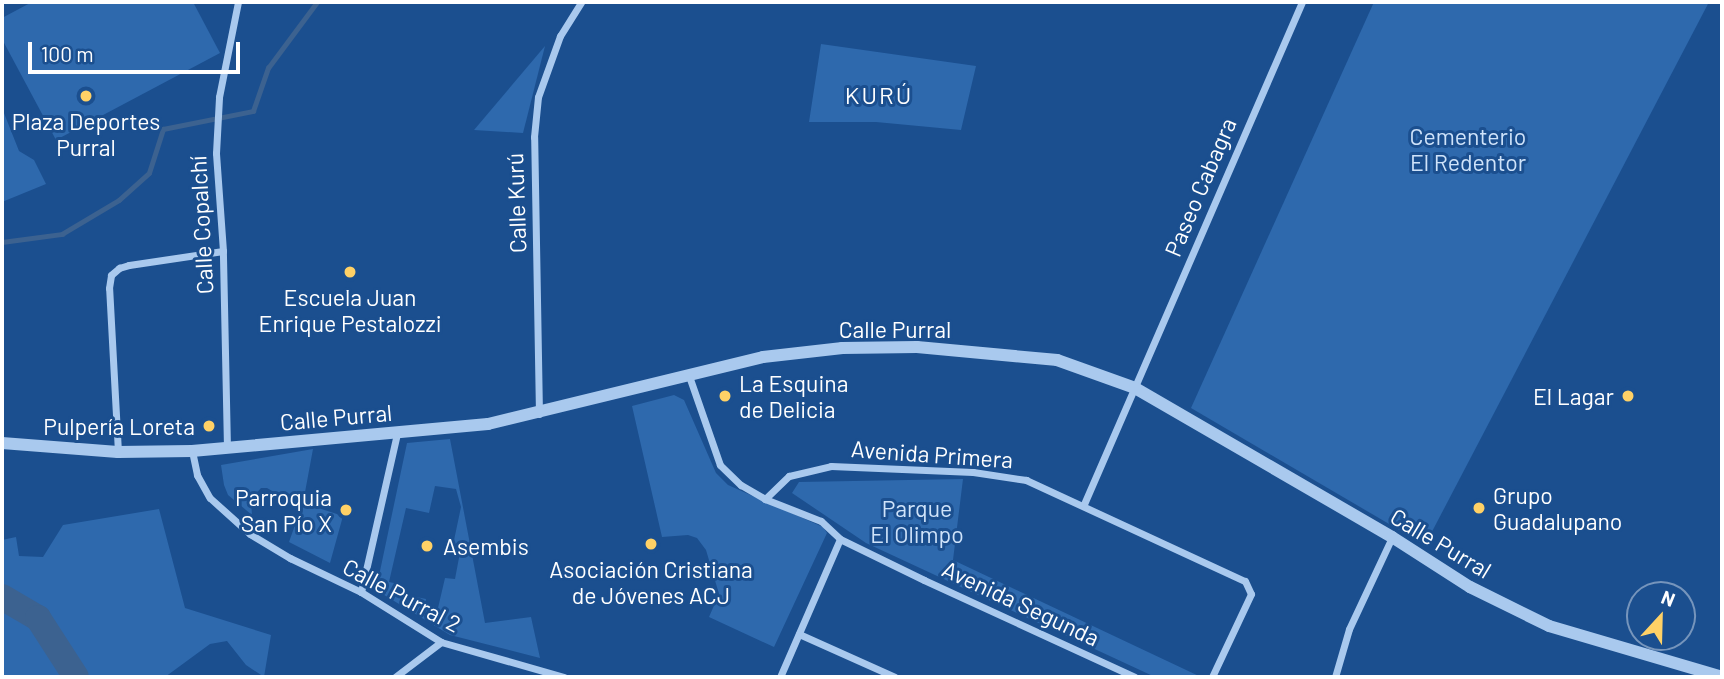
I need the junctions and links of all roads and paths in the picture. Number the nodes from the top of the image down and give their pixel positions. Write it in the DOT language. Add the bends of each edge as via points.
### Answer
graph roads {
  1 [pos="238,2"];
  2 [pos="581,2"];
  3 [pos="1302,2"];
  4 [pos="223,251"];
  5 [pos="689,376"];
  6 [pos="1135,387"];
  7 [pos="539,414"];
  8 [pos="397,433"];
  9 [pos="2,443"];
  10 [pos="227,448"];
  11 [pos="192,451"];
  12 [pos="118,452"];
  13 [pos="765,499"];
  14 [pos="1084,504"];
  15 [pos="1392,537"];
  16 [pos="840,539"];
  17 [pos="361,592"];
  18 [pos="799,634"];
  19 [pos="441,642"];
  20 [pos="395,677"];
  21 [pos="564,677"];
  22 [pos="780,677"];
  23 [pos="895,677"];
  24 [pos="1135,677"];
  25 [pos="1212,677"];
  26 [pos="1335,677"];
  27 [pos="1722,677"];
  1 -- 4 [label="street, Calle Copalchí" via="219,97 216,153"];
  2 -- 7 [label="street, Calle Kurú" via="560,36 538,97 534,137"];
  3 -- 6 [label="street, Paseo Cabagra"];
  4 -- 10 [label="street, Calle Copalchí"];
  4 -- 12 [label="street" via="129,265 111,275"];
  5 -- 6 [label="street, Calle Purral" via="763,357 842,348 917,347 1057,360"];
  5 -- 7 [label="street, Calle Purral"];
  5 -- 13 [label="street, Avenida Segunda" via="720,465"];
  6 -- 14 [label="street, Paseo Cabagra"];
  6 -- 15 [label="street, Calle Purral"];
  7 -- 8 [label="street, Calle Purral"];
  8 -- 10 [label="street, Calle Purral"];
  8 -- 17 [label="street"];
  9 -- 12 [label="street, Calle Purral"];
  10 -- 11 [label="street, Calle Purral"];
  11 -- 12 [label="street, Calle Purral"];
  11 -- 17 [label="street, Calle Purral 2" via="209,498 250,534"];
  13 -- 14 [label="street, Avenida Primera" via="789,476 831,466 973,472 1026,480"];
  13 -- 16 [label="street, Avenida Segunda" via="821,521"];
  14 -- 25 [label="street, Avenida Primera" via="1250,587 1251,594"];
  15 -- 26 [label="street" via="1349,629"];
  15 -- 27 [label="street, Calle Purral" via="1470,587 1549,626"];
  16 -- 18 [label="street"];
  16 -- 24 [label="street, Avenida Segunda"];
  17 -- 19 [label="street, Calle Purral 2"];
  18 -- 22 [label="street"];
  18 -- 23 [label="street"];
  19 -- 20 [label="street"];
  19 -- 21 [label="street, Calle Purral 2"];
}
